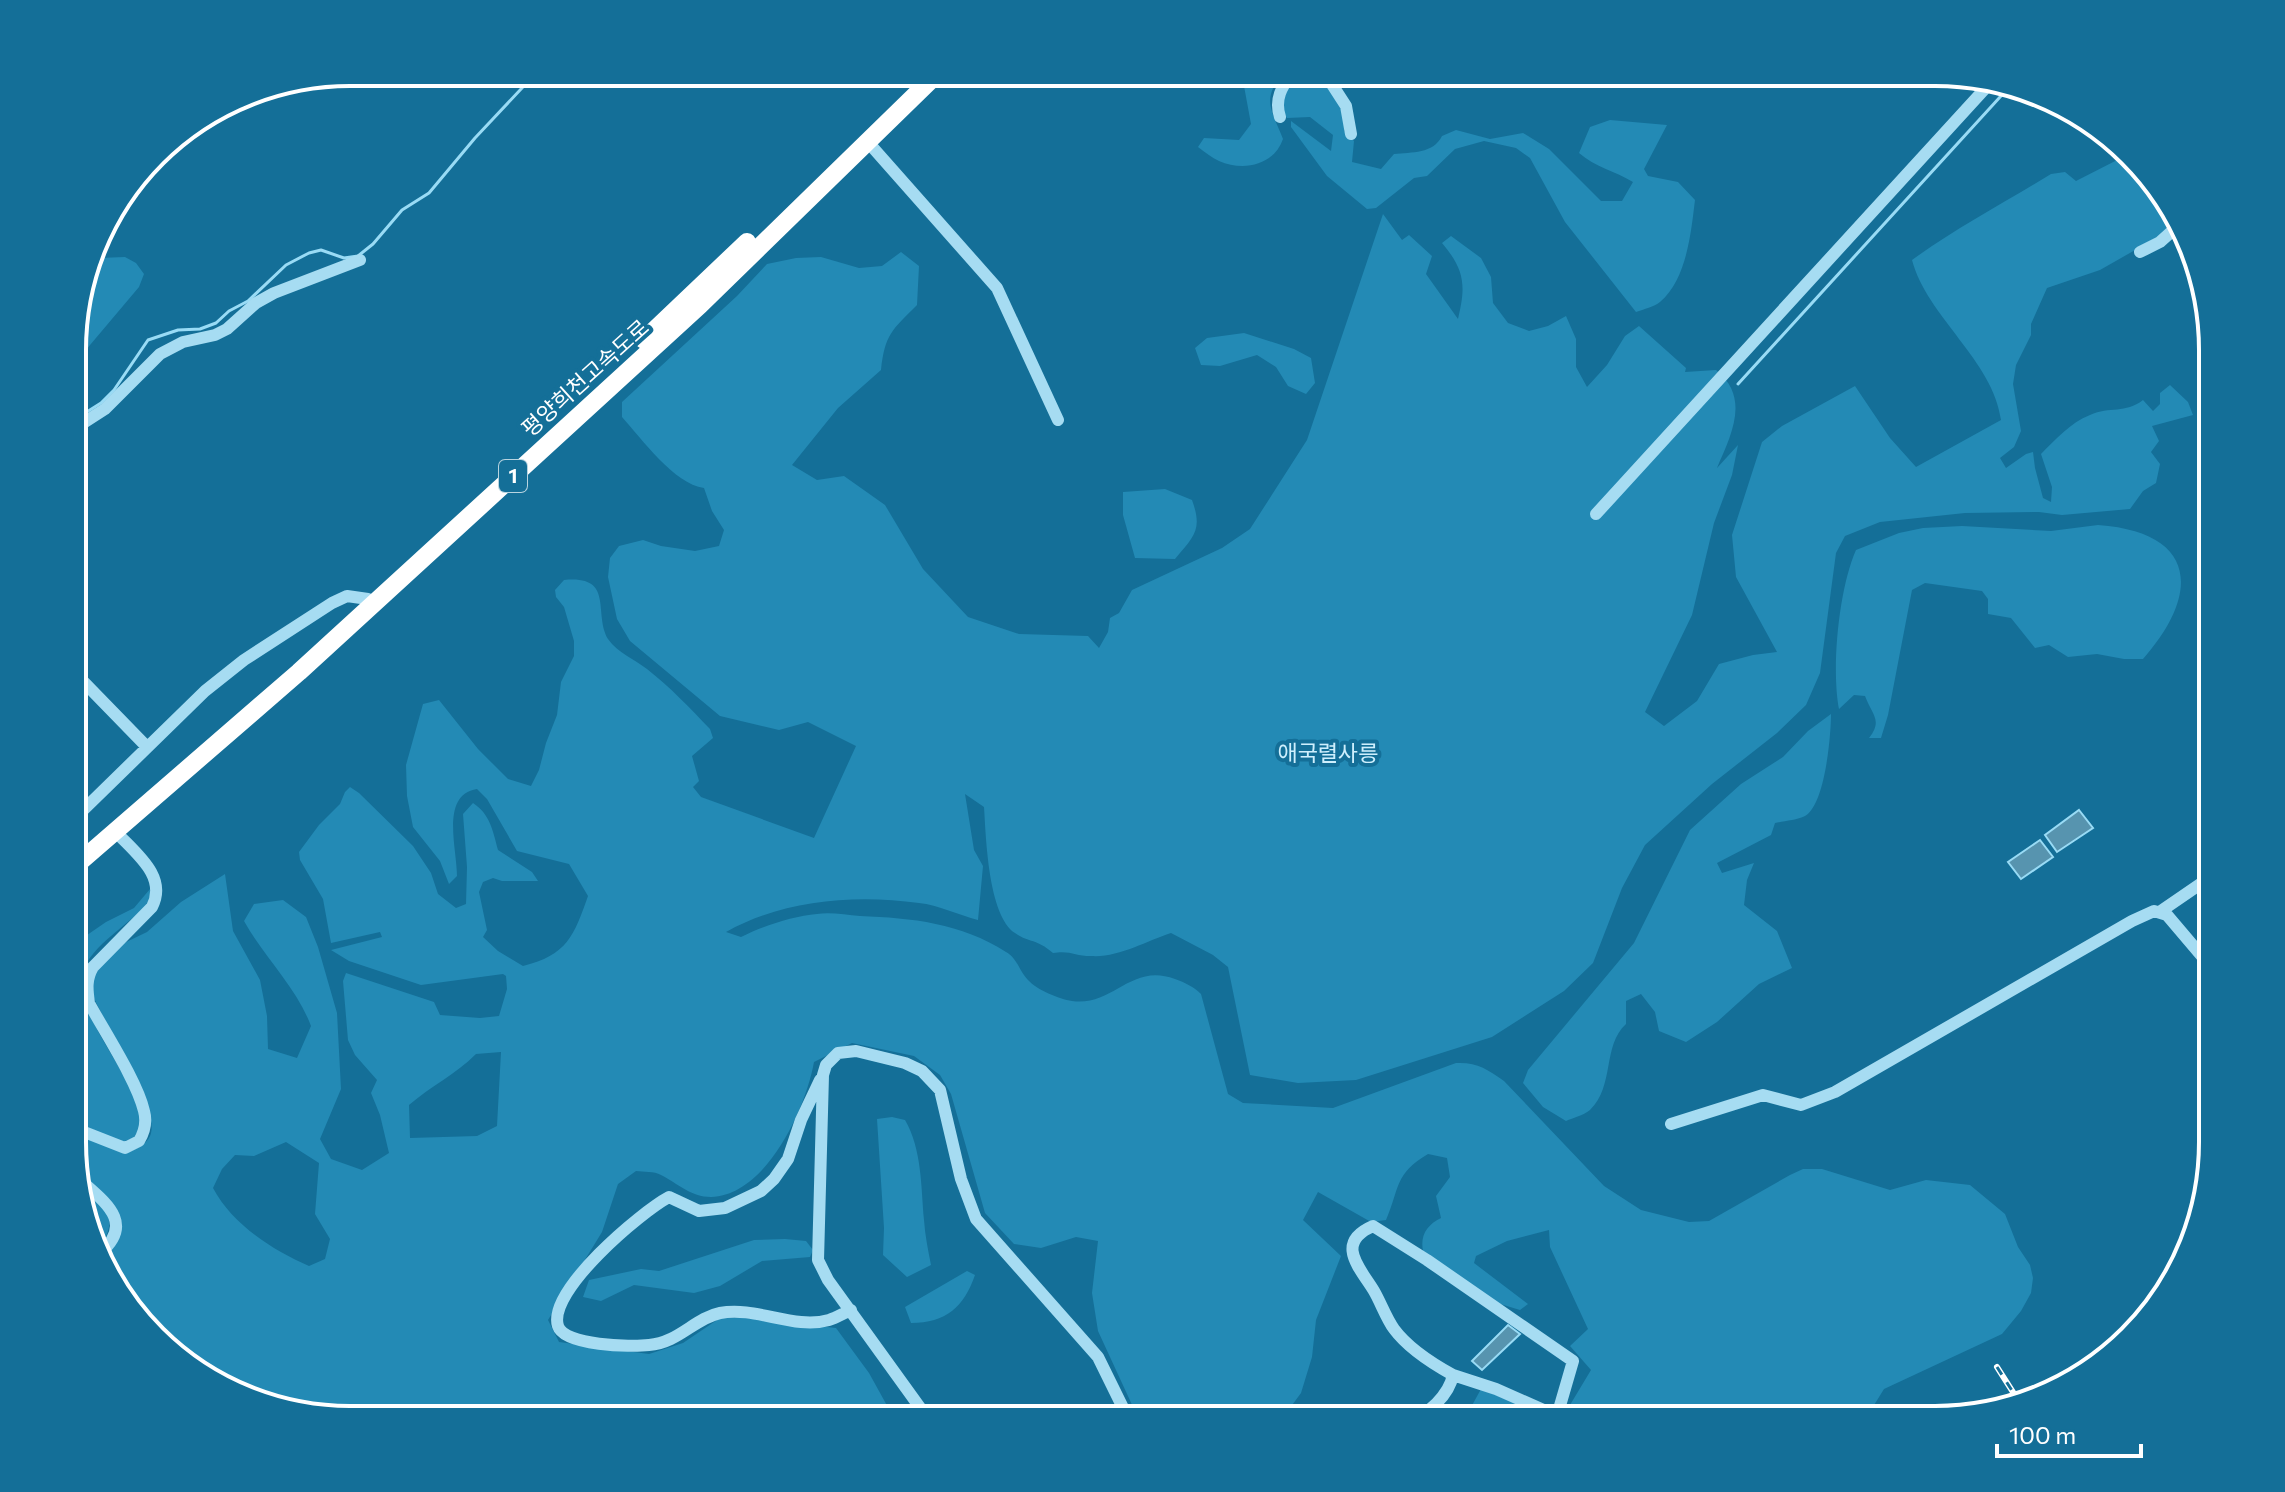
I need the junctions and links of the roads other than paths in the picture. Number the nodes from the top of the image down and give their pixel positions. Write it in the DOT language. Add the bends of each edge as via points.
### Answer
graph roads {
  1 [pos="911,86"];
  2 [pos="924,86"];
  3 [pos="1284,86"];
  4 [pos="1333,86"];
  5 [pos="1983,91"];
  6 [pos="1280,117"];
  7 [pos="1351,134"];
  8 [pos="867,141"];
  9 [pos="2171,232"];
  10 [pos="2140,252"];
  11 [pos="360,260"];
  12 [pos="1058,420"];
  13 [pos="86,421"];
  14 [pos="1596,514"];
  15 [pos="368,599"];
  16 [pos="86,684"];
  17 [pos="147,747"];
  18 [pos="86,807"];
  19 [pos="115,831"];
  20 [pos="86,844"];
  21 [pos="86,856"];
  22 [pos="2198,886"];
  23 [pos="2161,911"];
  24 [pos="2198,951"];
  25 [pos="823,1075"];
  26 [pos="1671,1124"];
  27 [pos="86,1133"];
  28 [pos="91,1189"];
  29 [pos="107,1245"];
  30 [pos="851,1310"];
  31 [pos="1453,1375"];
  32 [pos="1432,1405"];
  33 [pos="1531,1405"];
  34 [pos="1561,1405"];
  35 [pos="919,1406"];
  36 [pos="1122,1406"];
  1 -- 15 [label="highway, 평양희천고속도로 / 1"];
  2 -- 8 [label="highway, 평양희천고속도로 / 1"];
  3 -- 6 [label="street" via="1277,106"];
  4 -- 7 [label="street" via="1346,106"];
  5 -- 14 [label="street"];
  8 -- 12 [label="street" via="997,288"];
  8 -- 19 [label="highway, 평양희천고속도로 / 1" via="689,315 299,672"];
  9 -- 10 [label="street"];
  11 -- 13 [label="street" via="274,293 215,335 160,354"];
  15 -- 17 [label="street" via="347,596 244,660"];
  15 -- 20 [label="highway, 평양희천고속도로 / 1"];
  16 -- 17 [label="street"];
  17 -- 18 [label="street"];
  19 -- 21 [label="highway, 평양희천고속도로 / 1"];
  19 -- 27 [label="street" via="155,878 158,896 93,967 87,988 89,1003 138,1093 146,1126 139,1141 125,1148"];
  22 -- 23 [label="street"];
  23 -- 24 [label="street"];
  23 -- 26 [label="street" via="2132,921 1835,1092 1801,1105 1763,1095"];
  25 -- 30 [label="street" via="818,1260"];
  25 -- 30 [label="street" via="788,1159 774,1179 725,1208 699,1211 669,1197 652,1206 579,1276 557,1317 558,1326 580,1341 645,1346 669,1340 720,1313 812,1322"];
  25 -- 36 [label="street" via="838,1053 856,1051 905,1063 922,1071 940,1090 976,1219 1098,1357"];
  28 -- 29 [label="street" via="115,1217 116,1229"];
  30 -- 35 [label="street"];
  31 -- 32 [label="street"];
  31 -- 33 [label="street"];
  31 -- 34 [label="street" via="1395,1331 1354,1262 1352,1250 1364,1230 1373,1226 1573,1361"];
}
